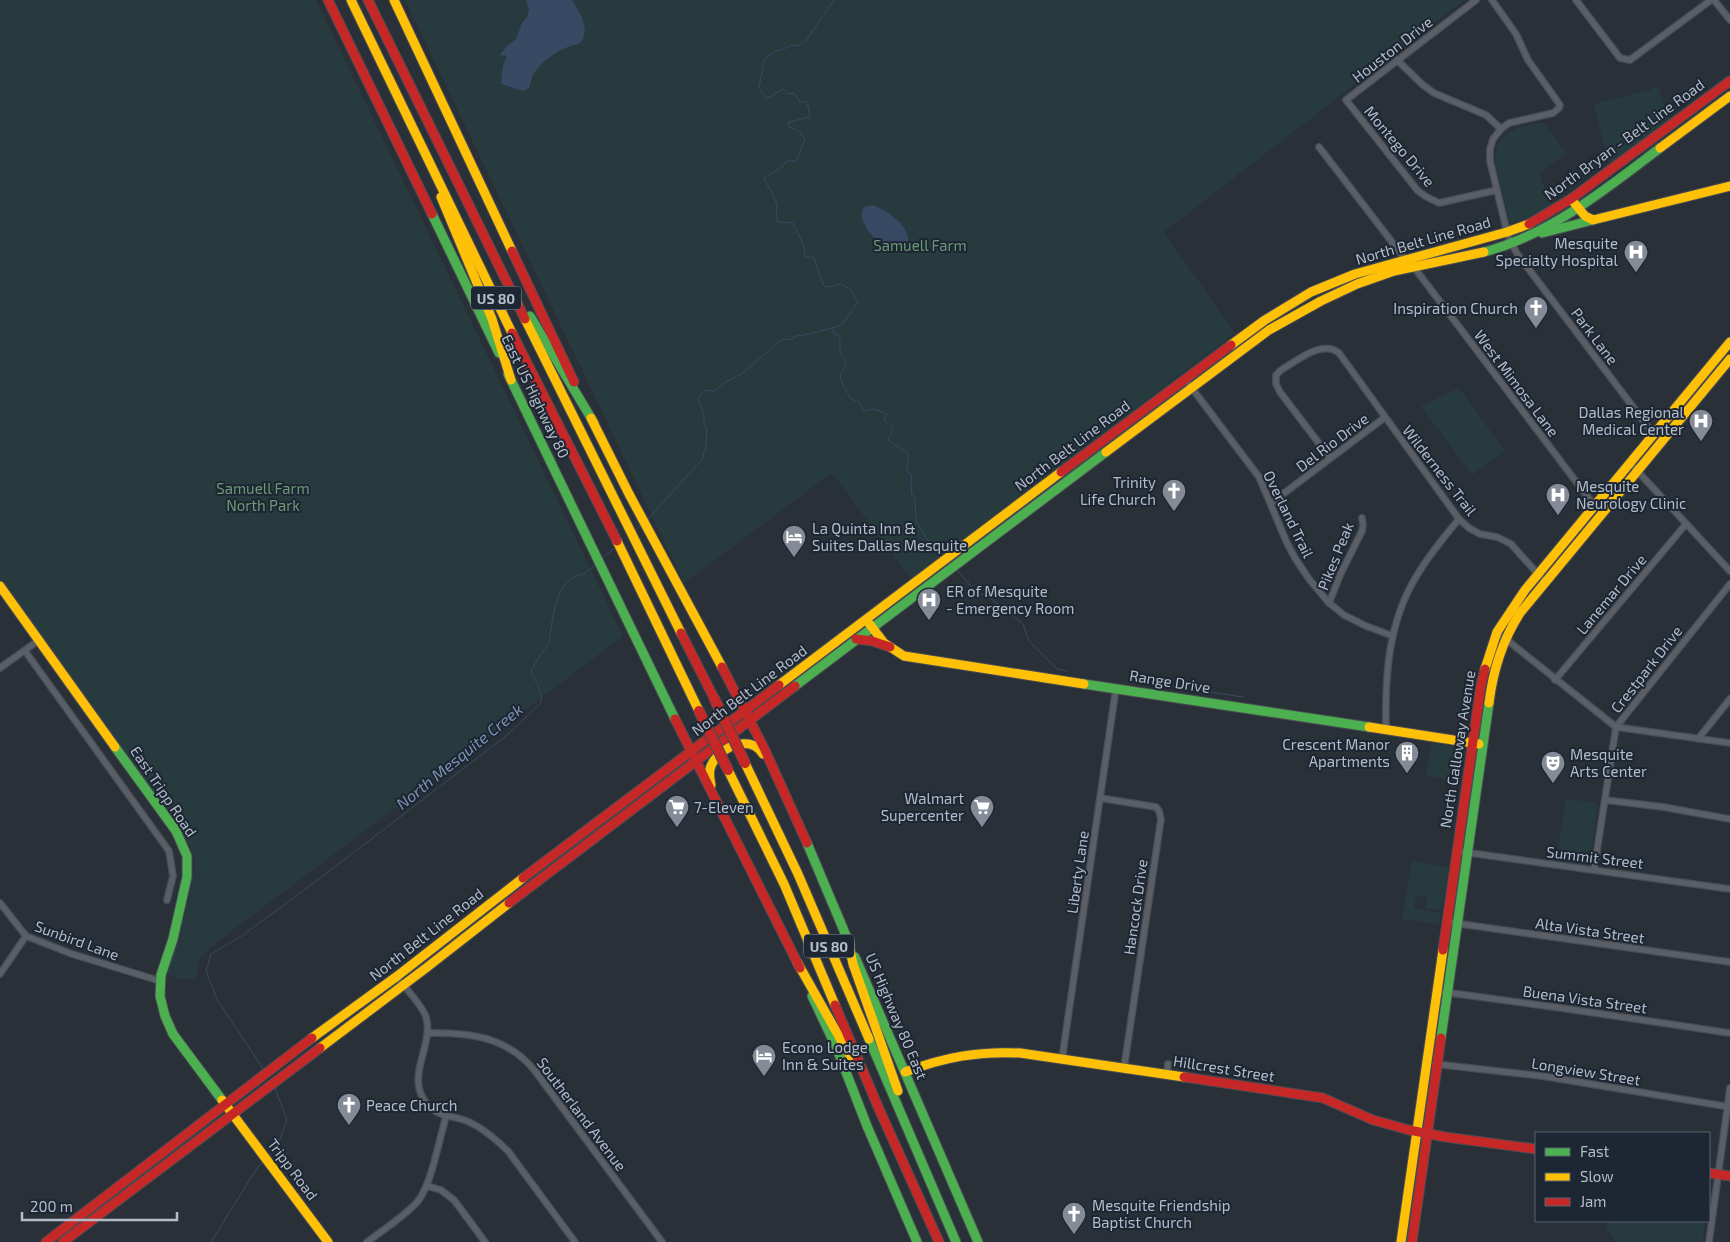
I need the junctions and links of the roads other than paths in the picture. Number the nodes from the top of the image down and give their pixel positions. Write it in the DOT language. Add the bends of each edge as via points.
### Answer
graph roads {
  1 [pos="328,0"];
  2 [pos="352,0"];
  3 [pos="368,0"];
  4 [pos="394,0"];
  5 [pos="1476,0"];
  6 [pos="1492,0"];
  7 [pos="1576,0"];
  8 [pos="1712,0"];
  9 [pos="1730,20"];
  10 [pos="1397,60"];
  11 [pos="391,81"];
  12 [pos="1730,81"];
  13 [pos="1730,96"];
  14 [pos="1346,100"];
  15 [pos="1501,129"];
  16 [pos="1319,147"];
  17 [pos="1730,186"];
  18 [pos="1497,190"];
  19 [pos="461,191"];
  20 [pos="1571,199"];
  21 [pos="1577,208"];
  22 [pos="1593,220"];
  23 [pos="1507,232"];
  24 [pos="1525,237"];
  25 [pos="1511,243"];
  26 [pos="1404,259"];
  27 [pos="1413,266"];
  28 [pos="1730,342"];
  29 [pos="1730,359"];
  30 [pos="511,380"];
  31 [pos="1188,383"];
  32 [pos="1677,415"];
  33 [pos="1384,418"];
  34 [pos="594,424"];
  35 [pos="1654,434"];
  36 [pos="1661,444"];
  37 [pos="1330,458"];
  38 [pos="1634,467"];
  39 [pos="1270,503"];
  40 [pos="1593,506"];
  41 [pos="1602,514"];
  42 [pos="1362,518"];
  43 [pos="1460,519"];
  44 [pos="1686,524"];
  45 [pos="1730,572"];
  46 [pos="1538,574"];
  47 [pos="1545,582"];
  48 [pos="1730,584"];
  49 [pos="0,586"];
  50 [pos="1329,603"];
  51 [pos="869,624"];
  52 [pos="1501,635"];
  53 [pos="1393,636"];
  54 [pos="856,639"];
  55 [pos="39,640"];
  56 [pos="890,647"];
  57 [pos="25,651"];
  58 [pos="812,667"];
  59 [pos="0,668"];
  60 [pos="1556,680"];
  61 [pos="1116,688"];
  62 [pos="1730,700"];
  63 [pos="748,716"];
  64 [pos="1616,727"];
  65 [pos="1386,729"];
  66 [pos="1698,739"];
  67 [pos="1730,743"];
  68 [pos="1479,744"];
  69 [pos="694,756"];
  70 [pos="774,768"];
  71 [pos="712,791"];
  72 [pos="1100,798"];
  73 [pos="1605,800"];
  74 [pos="1730,819"];
  75 [pos="1456,851"];
  76 [pos="1468,853"];
  77 [pos="545,869"];
  78 [pos="1594,870"];
  79 [pos="1730,889"];
  80 [pos="167,900"];
  81 [pos="0,903"];
  82 [pos="476,914"];
  83 [pos="1446,922"];
  84 [pos="482,923"];
  85 [pos="1458,925"];
  86 [pos="26,936"];
  87 [pos="848,940"];
  88 [pos="797,962"];
  89 [pos="1730,962"];
  90 [pos="0,974"];
  91 [pos="160,981"];
  92 [pos="399,981"];
  93 [pos="1436,991"];
  94 [pos="1447,994"];
  95 [pos="428,1033"];
  96 [pos="1730,1033"];
  97 [pos="1062,1059"];
  98 [pos="1426,1061"];
  99 [pos="1437,1064"];
  100 [pos="1124,1068"];
  101 [pos="904,1072"];
  102 [pos="869,1085"];
  103 [pos="1730,1088"];
  104 [pos="225,1104"];
  105 [pos="1728,1107"];
  106 [pos="233,1114"];
  107 [pos="446,1117"];
  108 [pos="908,1131"];
  109 [pos="1423,1133"];
  110 [pos="1535,1149"];
  111 [pos="1714,1174"];
  112 [pos="1730,1176"];
  113 [pos="427,1186"];
  114 [pos="1411,1208"];
  115 [pos="65,1237"];
  116 [pos="46,1242"];
  117 [pos="328,1242"];
  118 [pos="367,1242"];
  119 [pos="485,1242"];
  120 [pos="575,1242"];
  121 [pos="662,1242"];
  122 [pos="917,1242"];
  123 [pos="938,1242"];
  124 [pos="956,1242"];
  125 [pos="978,1242"];
  126 [pos="1401,1242"];
  127 [pos="1412,1242"];
  128 [pos="1709,1242"];
  1 -- 30 [label="main road, East US Highway 80"];
  2 -- 11 [label="main road, US 80"];
  3 -- 19 [label="main road, US 80"];
  4 -- 34 [label="main road"];
  5 -- 10 [label="street, Houston Drive"];
  6 -- 15 [label="street" via="1516,34 1528,60 1560,102 1559,108 1552,113 1509,123"];
  7 -- 8 [label="street" via="1620,58 1630,60"];
  8 -- 9 [label="street"];
  10 -- 14 [label="street, Houston Drive"];
  10 -- 15 [label="street" via="1434,93 1486,115"];
  11 -- 30 [label="main road" via="492,319"];
  11 -- 102 [label="main road, US 80, bridge" via="784,884"];
  12 -- 20 [label="main road, North Bryan - Belt Line Road"];
  13 -- 21 [label="main road, North Bryan - Belt Line Road"];
  14 -- 18 [label="street, Montego Drive" via="1424,196 1438,203"];
  15 -- 18 [label="street, Park Lane" via="1493,139 1489,156"];
  16 -- 26 [label="street, West Mimosa Lane"];
  17 -- 22 [label="main road"];
  18 -- 23 [label="street, Park Lane"];
  19 -- 34 [label="main road" via="476,212 529,315"];
  19 -- 108 [label="main road, US 80, bridge" via="714,698 798,874"];
  20 -- 21 [label="main road"];
  20 -- 23 [label="main road, North Bryan - Belt Line Road"];
  21 -- 22 [label="main road"];
  21 -- 24 [label="main road, North Bryan - Belt Line Road"];
  22 -- 24 [label="main road"];
  23 -- 25 [label="street, Park Lane"];
  23 -- 26 [label="main road, North Belt Line Road"];
  24 -- 25 [label="main road, North Belt Line Road"];
  25 -- 27 [label="main road, North Belt Line Road"];
  25 -- 35 [label="street, Park Lane"];
  26 -- 27 [label="street, West Mimosa Lane"];
  26 -- 31 [label="main road, North Belt Line Road" via="1311,292 1265,320"];
  27 -- 31 [label="main road, North Belt Line Road" via="1357,283 1316,302"];
  27 -- 40 [label="street, West Mimosa Lane"];
  28 -- 32 [label="main road, North Galloway Avenue"];
  29 -- 32 [label="main road, North Galloway Avenue"];
  30 -- 69 [label="main road, East US Highway 80"];
  31 -- 39 [label="street, Overland Trail" via="1259,477"];
  31 -- 51 [label="main road, North Belt Line Road"];
  32 -- 35 [label="main road, North Galloway Avenue"];
  32 -- 36 [label="main road, North Galloway Avenue"];
  33 -- 37 [label="street, Del Rio Drive"];
  33 -- 37 [label="street, Wilderness Trail" via="1334,349 1321,347 1281,370 1276,375 1280,392"];
  33 -- 43 [label="street, Wilderness Trail"];
  34 -- 63 [label="main road"];
  35 -- 36 [label="street, Park Lane"];
  35 -- 38 [label="main road, North Galloway Avenue"];
  36 -- 38 [label="main road, North Galloway Avenue"];
  37 -- 39 [label="street, Del Rio Drive"];
  38 -- 40 [label="main road, North Galloway Avenue"];
  38 -- 41 [label="main road, North Galloway Avenue"];
  38 -- 44 [label="street"];
  39 -- 50 [label="street, Overland Trail" via="1295,558"];
  40 -- 41 [label="street, West Mimosa Lane"];
  40 -- 46 [label="main road, North Galloway Avenue"];
  41 -- 47 [label="main road, North Galloway Avenue"];
  42 -- 50 [label="street, Pikes Peak" via="1362,531"];
  43 -- 46 [label="street, Wilderness Trail" via="1480,534 1511,544"];
  43 -- 53 [label="street" via="1415,578"];
  44 -- 45 [label="street"];
  44 -- 60 [label="street, Lanemar Drive"];
  46 -- 47 [label="street, Wilderness Trail"];
  46 -- 52 [label="main road, North Galloway Avenue" via="1511,609"];
  47 -- 52 [label="main road, North Galloway Avenue"];
  48 -- 64 [label="street, Crestpark Drive"];
  49 -- 55 [label="main road, East Tripp Road"];
  50 -- 53 [label="street, Overland Trail" via="1344,615"];
  51 -- 54 [label="main road, North Belt Line Road"];
  51 -- 56 [label="main road, Range Drive"];
  51 -- 58 [label="main road, North Belt Line Road"];
  52 -- 60 [label="street"];
  52 -- 68 [label="main road, North Galloway Avenue" via="1488,657 1481,685"];
  53 -- 65 [label="street" via="1388,664"];
  54 -- 56 [label="main road"];
  54 -- 58 [label="main road, North Belt Line Road"];
  55 -- 57 [label="street"];
  55 -- 91 [label="main road, East Tripp Road" via="166,816 185,849 188,860 186,890"];
  56 -- 61 [label="main road, Range Drive" via="904,656 935,662"];
  57 -- 59 [label="street"];
  57 -- 80 [label="street" via="169,851 173,876"];
  58 -- 63 [label="main road, North Belt Line Road"];
  60 -- 64 [label="street"];
  61 -- 65 [label="main road, Range Drive"];
  61 -- 72 [label="street, Liberty Lane"];
  62 -- 66 [label="street"];
  63 -- 69 [label="main road, North Belt Line Road"];
  63 -- 70 [label="main road, US Highway 80 East"];
  64 -- 66 [label="street"];
  64 -- 73 [label="street, Crestpark Drive"];
  65 -- 68 [label="main road, Range Drive"];
  66 -- 67 [label="street"];
  68 -- 75 [label="main road, North Galloway Avenue"];
  68 -- 76 [label="main road, North Galloway Avenue"];
  69 -- 71 [label="main road"];
  69 -- 77 [label="main road, North Belt Line Road"];
  70 -- 71 [label="main road" via="754,744 741,743 715,760 710,770"];
  70 -- 87 [label="main road, US Highway 80 East"];
  71 -- 88 [label="main road"];
  72 -- 97 [label="street, Liberty Lane"];
  72 -- 100 [label="street, Hancock Drive" via="1156,807 1161,819"];
  73 -- 74 [label="street"];
  73 -- 78 [label="street, Crestpark Drive"];
  75 -- 76 [label="street, Summit Street"];
  75 -- 83 [label="main road, North Galloway Avenue"];
  76 -- 78 [label="street, Summit Street"];
  76 -- 85 [label="main road, North Galloway Avenue"];
  77 -- 82 [label="main road, North Belt Line Road"];
  77 -- 84 [label="main road, North Belt Line Road"];
  78 -- 79 [label="street, Summit Street"];
  81 -- 86 [label="street, Sunbird Lane"];
  82 -- 84 [label="main road"];
  82 -- 92 [label="main road, North Belt Line Road"];
  83 -- 85 [label="street, Alta Vista Street"];
  83 -- 93 [label="main road, North Galloway Avenue"];
  84 -- 92 [label="main road, North Belt Line Road"];
  85 -- 89 [label="street, Alta Vista Street"];
  85 -- 94 [label="main road, North Galloway Avenue"];
  86 -- 90 [label="street"];
  86 -- 91 [label="street, Sunbird Lane"];
  87 -- 101 [label="main road, US Highway 80 East"];
  87 -- 108 [label="main road"];
  88 -- 102 [label="main road"];
  88 -- 122 [label="main road"];
  91 -- 104 [label="main road, East Tripp Road" via="162,1007 171,1029"];
  92 -- 95 [label="street" via="426,1016"];
  92 -- 104 [label="main road, North Belt Line Road"];
  92 -- 106 [label="main road, North Belt Line Road"];
  93 -- 94 [label="street, Buena Vista Street"];
  93 -- 98 [label="main road, North Galloway Avenue"];
  94 -- 96 [label="street, Buena Vista Street"];
  94 -- 99 [label="main road, North Galloway Avenue"];
  95 -- 107 [label="street" via="419,1074 420,1090 432,1109"];
  95 -- 121 [label="street, Southerland Avenue" via="470,1034 501,1043 522,1057"];
  97 -- 100 [label="main road, Hillcrest Street"];
  97 -- 101 [label="main road, Hillcrest Street" via="993,1051 935,1060"];
  98 -- 99 [label="street"];
  98 -- 109 [label="main road, North Galloway Avenue"];
  99 -- 105 [label="street, Longview Street" via="1542,1076"];
  99 -- 109 [label="main road, North Galloway Avenue"];
  100 -- 109 [label="main road, Hillcrest Street" via="1168,1069 1323,1098 1375,1122"];
  101 -- 125 [label="main road, US Highway 80 East"];
  102 -- 123 [label="main road, US 80"];
  103 -- 105 [label="street"];
  104 -- 106 [label="main road, East Tripp Road"];
  104 -- 115 [label="main road, North Belt Line Road"];
  105 -- 111 [label="street"];
  106 -- 115 [label="main road, North Belt Line Road"];
  106 -- 117 [label="main road, Tripp Road"];
  107 -- 113 [label="street"];
  107 -- 120 [label="street" via="464,1120 481,1129 508,1151"];
  108 -- 124 [label="main road, US 80"];
  109 -- 110 [label="main road, Hillcrest Street"];
  109 -- 114 [label="main road, North Galloway Avenue"];
  111 -- 112 [label="main road"];
  111 -- 128 [label="street"];
  113 -- 118 [label="street" via="408,1211"];
  113 -- 119 [label="street" via="441,1190 454,1200"];
  114 -- 126 [label="main road, North Galloway Avenue"];
  114 -- 127 [label="main road, North Galloway Avenue"];
  115 -- 116 [label="main road, North Belt Line Road"];
}
